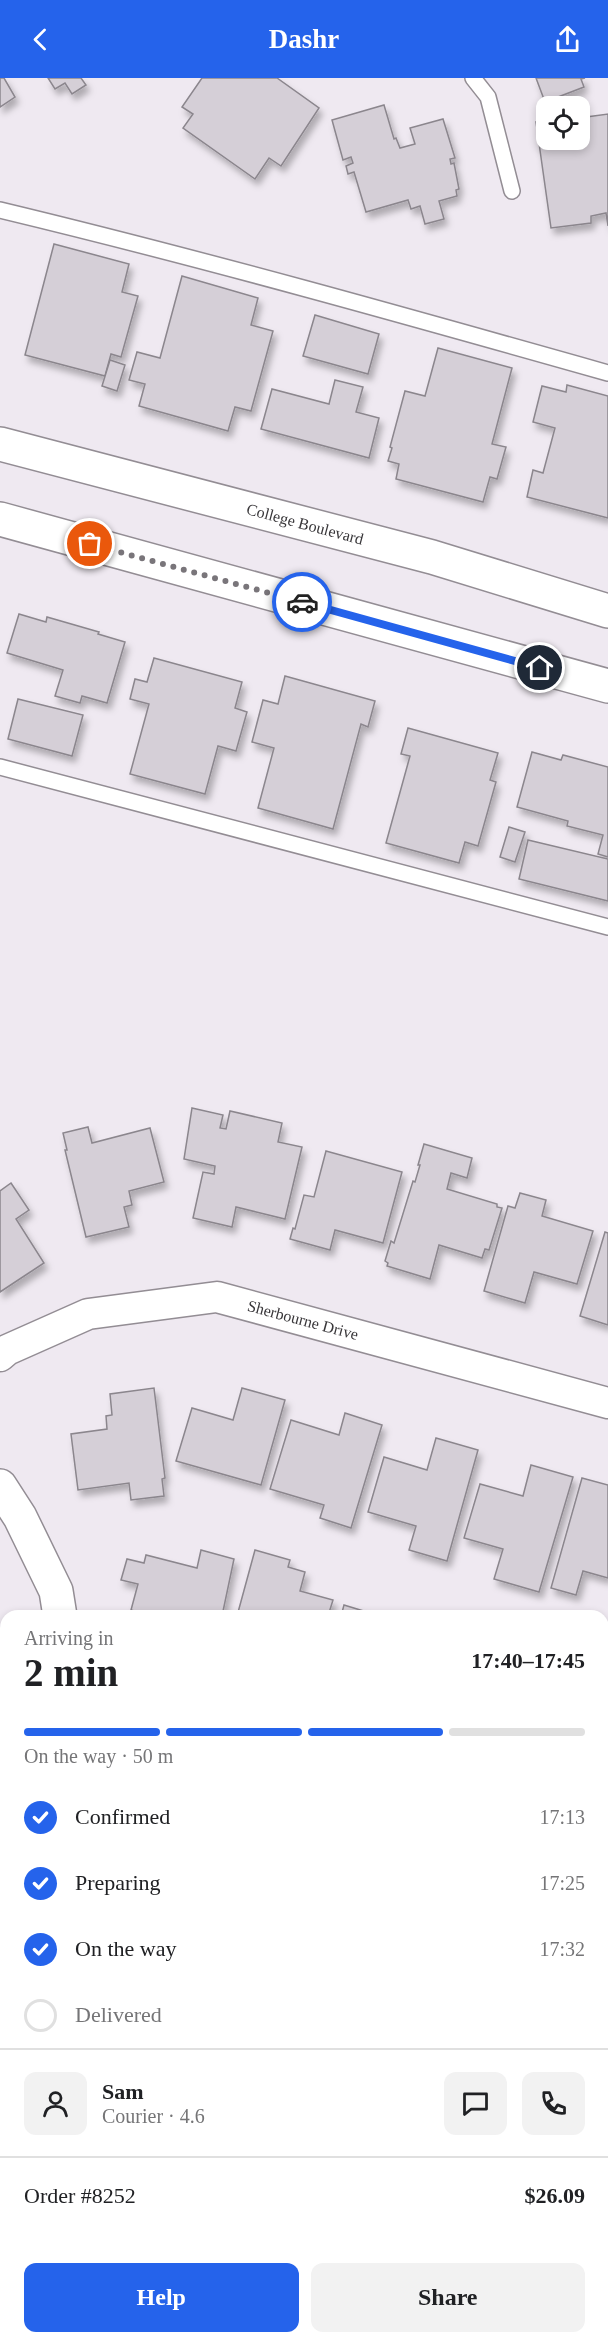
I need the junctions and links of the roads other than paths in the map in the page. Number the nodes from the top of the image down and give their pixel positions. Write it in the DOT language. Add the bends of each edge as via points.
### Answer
graph roads {
  1 [pos="473,78"];
  2 [pos="512,191"];
  3 [pos="0,210"];
  4 [pos="608,373"];
  5 [pos="0,444"];
  6 [pos="0,519"];
  7 [pos="608,611"];
  8 [pos="608,686"];
  9 [pos="0,767"];
  10 [pos="608,927"];
  11 [pos="0,1356"];
  12 [pos="608,1403"];
  13 [pos="0,1486"];
  14 [pos="59,1610"];
  1 -- 2 [label="lane" via="488,98"];
  3 -- 4 [label="lane"];
  5 -- 7 [label="main road, College Boulevard" via="432,558"];
  6 -- 8 [label="main road"];
  9 -- 10 [label="lane"];
  11 -- 12 [label="street, Sherbourne Drive" via="88,1314 217,1297"];
  13 -- 14 [label="main road" via="20,1517 56,1591"];
}
